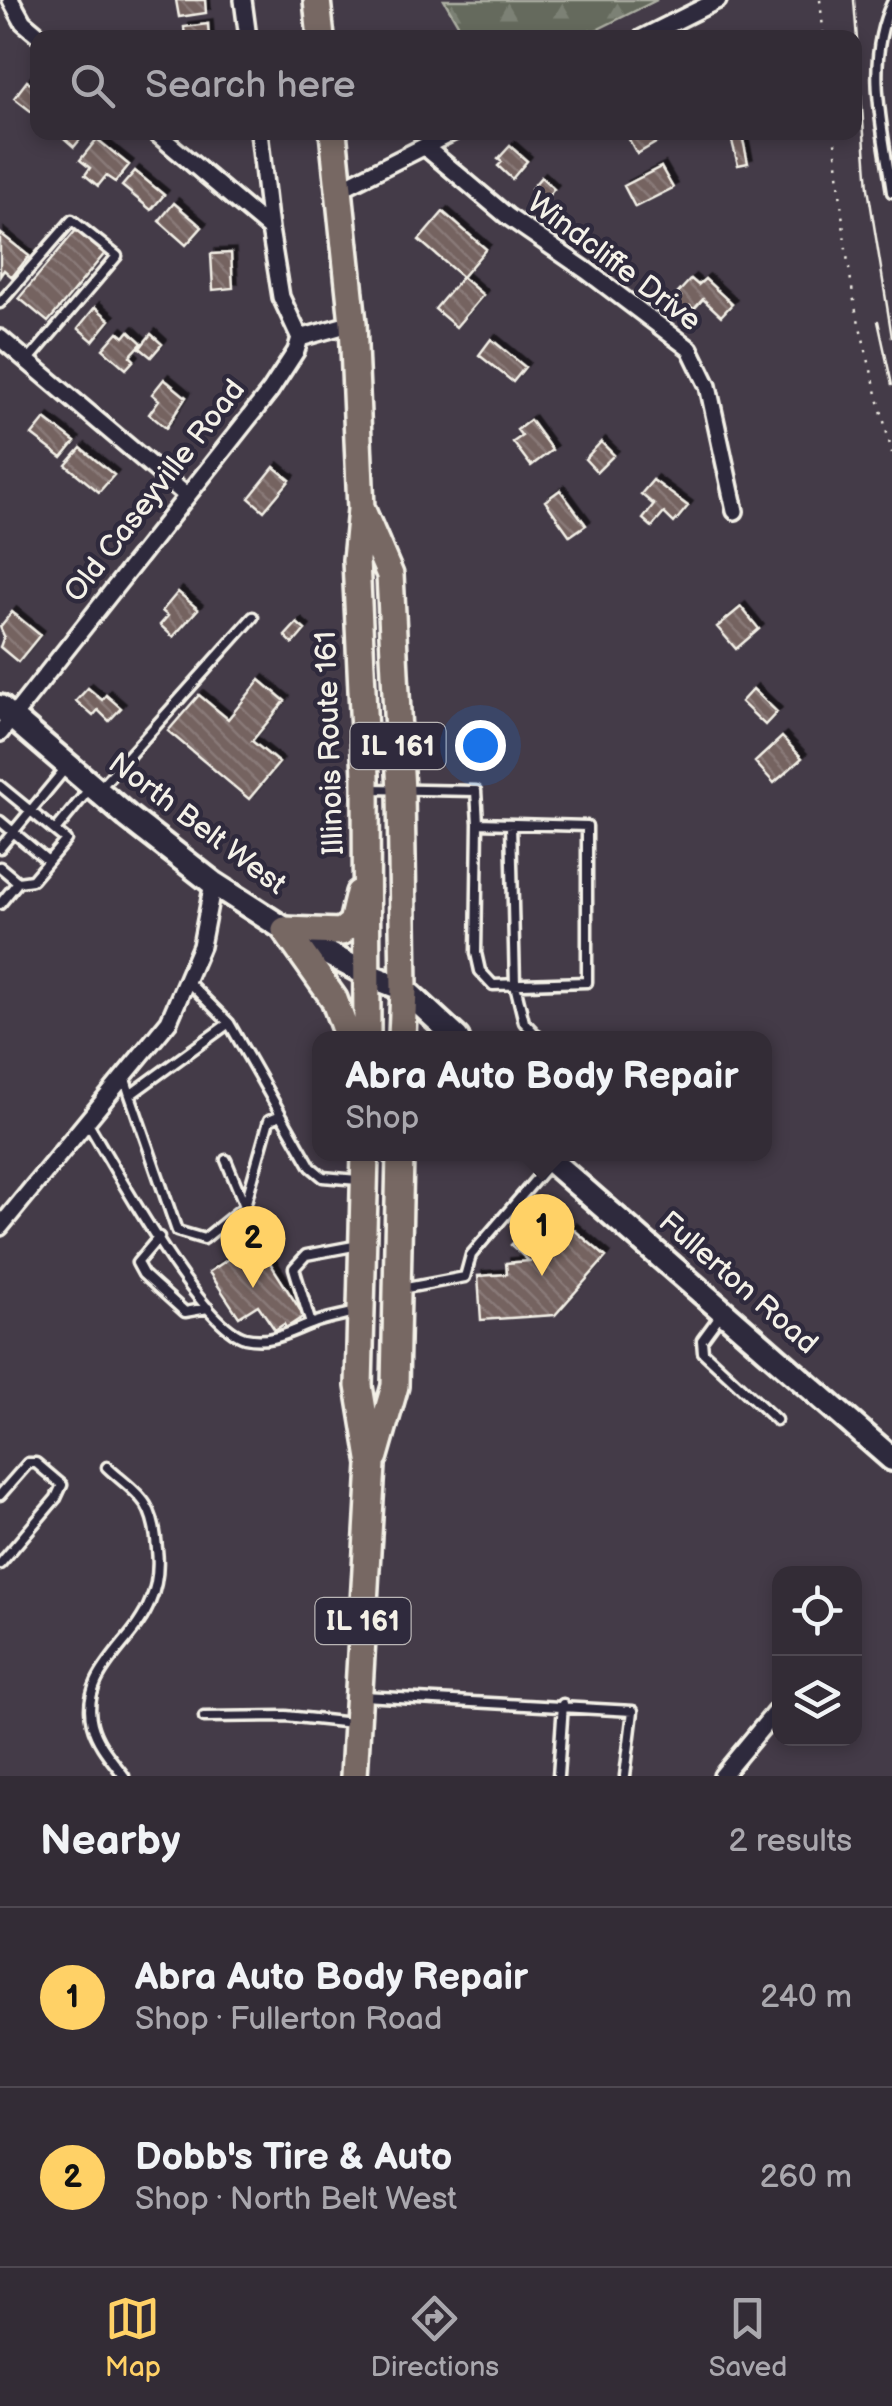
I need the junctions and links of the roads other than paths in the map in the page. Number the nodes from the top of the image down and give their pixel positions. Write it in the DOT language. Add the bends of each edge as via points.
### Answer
graph roads {
  1 [pos="10,0"];
  2 [pos="243,0"];
  3 [pos="317,0"];
  4 [pos="718,0"];
  5 [pos="892,2"];
  6 [pos="32,30"];
  7 [pos="247,30"];
  8 [pos="321,30"];
  9 [pos="658,30"];
  10 [pos="164,140"];
  11 [pos="260,140"];
  12 [pos="334,140"];
  13 [pos="438,140"];
  14 [pos="425,147"];
  15 [pos="340,189"];
  16 [pos="892,192"];
  17 [pos="270,229"];
  18 [pos="0,304"];
  19 [pos="353,323"];
  20 [pos="0,338"];
  21 [pos="300,338"];
  22 [pos="28,362"];
  23 [pos="187,496"];
  24 [pos="361,509"];
  25 [pos="736,511"];
  26 [pos="253,617"];
  27 [pos="4,719"];
  28 [pos="68,766"];
  29 [pos="0,786"];
  30 [pos="366,788"];
  31 [pos="94,789"];
  32 [pos="401,792"];
  33 [pos="30,810"];
  34 [pos="0,821"];
  35 [pos="478,822"];
  36 [pos="511,824"];
  37 [pos="55,831"];
  38 [pos="13,832"];
  39 [pos="0,848"];
  40 [pos="367,859"];
  41 [pos="48,861"];
  42 [pos="0,868"];
  43 [pos="18,882"];
  44 [pos="213,882"];
  45 [pos="0,904"];
  46 [pos="285,930"];
  47 [pos="368,975"];
  48 [pos="188,981"];
  49 [pos="515,985"];
  50 [pos="404,989"];
  51 [pos="229,1023"];
  52 [pos="345,1031"];
  53 [pos="367,1031"];
  54 [pos="402,1031"];
  55 [pos="449,1031"];
  56 [pos="532,1031"];
  57 [pos="127,1087"];
  58 [pos="281,1115"];
  59 [pos="269,1120"];
  60 [pos="86,1121"];
  61 [pos="258,1126"];
  62 [pos="226,1160"];
  63 [pos="365,1161"];
  64 [pos="400,1161"];
  65 [pos="546,1161"];
  66 [pos="554,1161"];
  67 [pos="365,1180"];
  68 [pos="245,1206"];
  69 [pos="0,1226"];
  70 [pos="159,1238"];
  71 [pos="363,1244"];
  72 [pos="397,1290"];
  73 [pos="208,1308"];
  74 [pos="724,1310"];
  75 [pos="360,1311"];
  76 [pos="311,1324"];
  77 [pos="776,1420"];
  78 [pos="892,1459"];
  79 [pos="372,1466"];
  80 [pos="106,1467"];
  81 [pos="0,1495"];
  82 [pos="0,1564"];
  83 [pos="358,1696"];
  84 [pos="563,1704"];
  85 [pos="772,1716"];
  86 [pos="204,1717"];
  87 [pos="357,1724"];
  88 [pos="124,1776"];
  89 [pos="354,1776"];
  90 [pos="558,1776"];
  91 [pos="625,1776"];
  92 [pos="722,1776"];
  1 -- 6 [label="street"];
  2 -- 7 [label="street"];
  3 -- 8 [label="main road"];
  4 -- 9 [label="street"];
  5 -- 16 [label="lane" via="877,84"];
  10 -- 17 [label="street"];
  11 -- 17 [label="street"];
  12 -- 15 [label="main road, Illinois Route 161 / IL 161"];
  13 -- 14 [label="street"];
  14 -- 15 [label="street"];
  14 -- 25 [label="street, Windcliffe Drive" via="507,216 690,349 708,386"];
  15 -- 19 [label="main road, Illinois Route 161 / IL 161"];
  17 -- 21 [label="street" via="281,297"];
  18 -- 22 [label="lane" via="72,220 116,256"];
  19 -- 21 [label="street"];
  19 -- 24 [label="main road, Illinois Route 161 / IL 161"];
  20 -- 22 [label="street"];
  21 -- 23 [label="street, Old Caseyville Road" via="270,391"];
  22 -- 23 [label="street"];
  23 -- 27 [label="street, Old Caseyville Road"];
  24 -- 30 [label="main road, Illinois Route 161 / IL 161" via="356,560"];
  24 -- 32 [label="main road, Illinois Route 161 / IL 161" via="390,575"];
  26 -- 31 [label="lane"];
  27 -- 28 [label="street, North Belt West"];
  28 -- 31 [label="street, North Belt West"];
  28 -- 33 [label="lane"];
  29 -- 33 [label="lane"];
  30 -- 32 [label="lane"];
  30 -- 40 [label="main road, Illinois Route 161 / IL 161"];
  31 -- 37 [label="lane"];
  31 -- 44 [label="street, North Belt West"];
  32 -- 35 [label="lane" via="476,792"];
  32 -- 50 [label="main road, Illinois Route 161 / IL 161"];
  33 -- 37 [label="lane"];
  33 -- 38 [label="lane"];
  34 -- 38 [label="lane"];
  35 -- 36 [label="lane"];
  35 -- 49 [label="lane" via="480,972 493,985"];
  36 -- 49 [label="lane"];
  36 -- 49 [label="lane" via="587,826 587,982"];
  37 -- 41 [label="lane" via="66,840"];
  38 -- 39 [label="lane"];
  38 -- 41 [label="lane"];
  40 -- 46 [label="main road" via="352,922 341,932"];
  40 -- 47 [label="main road, Illinois Route 161 / IL 161"];
  41 -- 43 [label="lane" via="32,880"];
  42 -- 43 [label="lane"];
  43 -- 45 [label="lane"];
  44 -- 46 [label="street, North Belt West"];
  44 -- 48 [label="street"];
  46 -- 47 [label="street, North Belt West"];
  46 -- 52 [label="main road" via="334,999"];
  47 -- 50 [label="street, North Belt West"];
  47 -- 53 [label="main road, IL 161"];
  48 -- 51 [label="lane"];
  48 -- 57 [label="street"];
  49 -- 56 [label="lane"];
  50 -- 54 [label="main road, IL 161"];
  50 -- 55 [label="street"];
  51 -- 57 [label="lane"];
  51 -- 58 [label="lane"];
  57 -- 60 [label="street"];
  57 -- 68 [label="lane" via="177,1230 204,1239"];
  58 -- 59 [label="lane"];
  58 -- 67 [label="lane" via="312,1167 324,1176"];
  59 -- 61 [label="lane"];
  59 -- 68 [label="lane"];
  60 -- 69 [label="street"];
  60 -- 70 [label="lane"];
  62 -- 68 [label="lane"];
  63 -- 67 [label="main road, IL 161"];
  64 -- 72 [label="main road, IL 161"];
  65 -- 72 [label="lane" via="472,1256 465,1278"];
  66 -- 74 [label="street, Fullerton Road"];
  67 -- 71 [label="main road, IL 161"];
  70 -- 73 [label="lane"];
  70 -- 73 [label="lane" via="136,1264 184,1312"];
  71 -- 75 [label="main road, IL 161"];
  71 -- 76 [label="lane" via="306,1256 294,1268"];
  72 -- 79 [label="main road, IL 161" via="395,1386"];
  73 -- 76 [label="lane" via="244,1338 285,1337"];
  74 -- 77 [label="lane" via="702,1340 702,1352"];
  74 -- 78 [label="street, Fullerton Road"];
  75 -- 76 [label="lane"];
  75 -- 79 [label="main road, IL 161" via="359,1386"];
  79 -- 83 [label="main road, IL 161"];
  80 -- 88 [label="lane" via="147,1506 157,1544 150,1602 92,1693 96,1736"];
  81 -- 82 [label="lane" via="28,1463 62,1485"];
  83 -- 84 [label="lane"];
  83 -- 87 [label="main road, IL 161"];
  84 -- 90 [label="lane"];
  84 -- 91 [label="lane" via="633,1711"];
  85 -- 92 [label="street"];
  86 -- 87 [label="lane"];
  87 -- 89 [label="main road, IL 161"];
}
